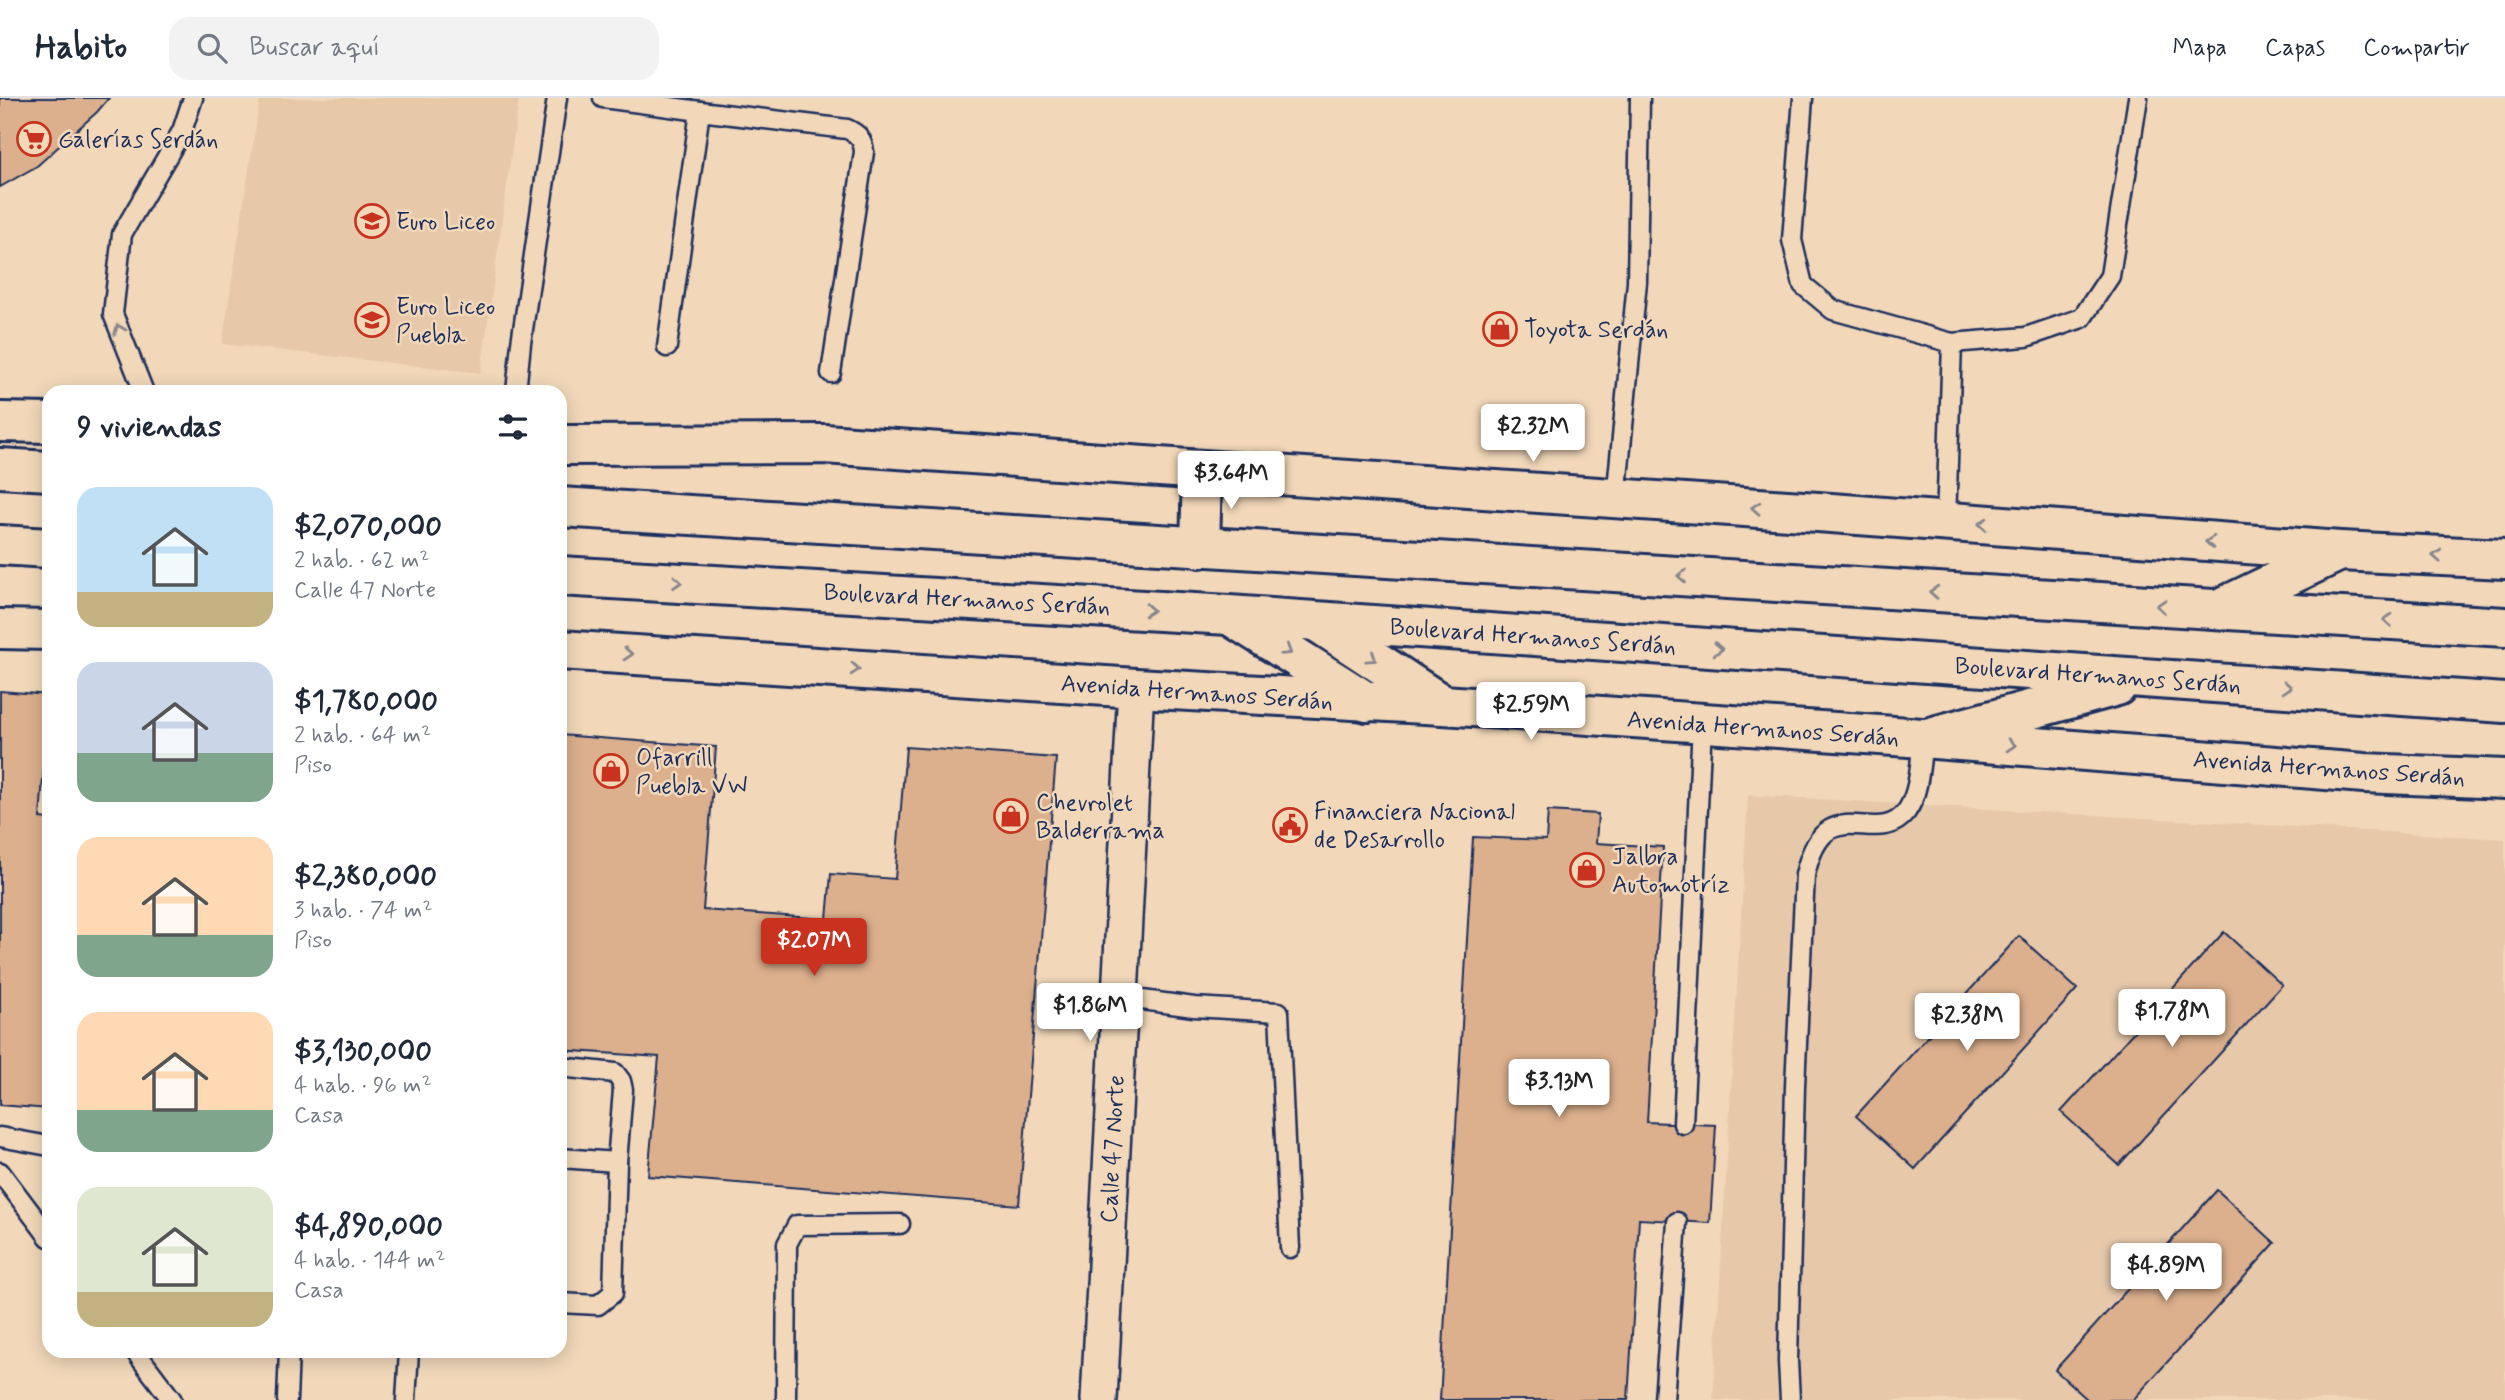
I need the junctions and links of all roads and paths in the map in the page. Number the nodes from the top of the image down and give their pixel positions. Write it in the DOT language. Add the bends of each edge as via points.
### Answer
graph roads {
  1 [pos="194,98"];
  2 [pos="557,98"];
  3 [pos="603,98"];
  4 [pos="1640,98"];
  5 [pos="1804,98"];
  6 [pos="2138,98"];
  7 [pos="699,111"];
  8 [pos="1952,343"];
  9 [pos="667,347"];
  10 [pos="831,373"];
  11 [pos="141,385"];
  12 [pos="517,385"];
  13 [pos="0,422"];
  14 [pos="42,423"];
  15 [pos="567,445"];
  16 [pos="0,468"];
  17 [pos="42,471"];
  18 [pos="1202,472"];
  19 [pos="1616,499"];
  20 [pos="567,507"];
  21 [pos="1946,522"];
  22 [pos="0,545"];
  23 [pos="42,548"];
  24 [pos="1200,548"];
  25 [pos="2340,551"];
  26 [pos="2505,559"];
  27 [pos="567,576"];
  28 [pos="2216,610"];
  29 [pos="1229,615"];
  30 [pos="1315,621"];
  31 [pos="2505,627"];
  32 [pos="0,629"];
  33 [pos="42,630"];
  34 [pos="567,650"];
  35 [pos="2147,678"];
  36 [pos="1136,688"];
  37 [pos="1367,702"];
  38 [pos="2505,703"];
  39 [pos="1443,705"];
  40 [pos="1702,724"];
  41 [pos="1923,738"];
  42 [pos="2505,779"];
  43 [pos="1120,997"];
  44 [pos="567,1067"];
  45 [pos="1683,1124"];
  46 [pos="0,1137"];
  47 [pos="42,1145"];
  48 [pos="567,1158"];
  49 [pos="617,1162"];
  50 [pos="0,1172"];
  51 [pos="1677,1222"];
  52 [pos="900,1224"];
  53 [pos="42,1228"];
  54 [pos="1290,1248"];
  55 [pos="567,1303"];
  56 [pos="140,1358"];
  57 [pos="289,1358"];
  58 [pos="408,1358"];
  59 [pos="172,1400"];
  60 [pos="287,1400"];
  61 [pos="405,1400"];
  62 [pos="786,1400"];
  63 [pos="1099,1400"];
  64 [pos="1664,1400"];
  65 [pos="1790,1400"];
  11 -- 1 [label="lane, one-way" via="113,314 122,234 182,131"];
  2 -- 12 [label="lane"];
  3 -- 7 [label="lane"];
  4 -- 19 [label="lane" via="1637,282"];
  5 -- 8 [label="lane" via="1792,240 1803,285 1833,310"];
  6 -- 8 [label="lane" via="2110,276 2082,318 2026,337"];
  7 -- 9 [label="lane"];
  7 -- 10 [label="lane" via="847,129 863,142"];
  8 -- 21 [label="lane"];
  13 -- 14 [label="main road"];
  15 -- 18 [label="main road" via="824,444"];
  16 -- 17 [label="main road"];
  18 -- 19 [label="main road"];
  18 -- 24 [label="main road"];
  21 -- 19 [label="main road, one-way"];
  20 -- 24 [label="main road"];
  25 -- 21 [label="main road, one-way"];
  22 -- 23 [label="main road"];
  28 -- 24 [label="main road, one-way"];
  26 -- 25 [label="main road, one-way"];
  25 -- 28 [label="main road"];
  27 -- 29 [label="main road, Boulevard Hermanos Serdán, one-way"];
  31 -- 28 [label="main road, one-way"];
  29 -- 30 [label="main road, Boulevard Hermanos Serdán"];
  29 -- 37 [label="main road, one-way"];
  30 -- 35 [label="main road, Boulevard Hermanos Serdán, one-way"];
  30 -- 39 [label="main road, one-way"];
  32 -- 33 [label="main road"];
  34 -- 36 [label="main road, Avenida Hermanos Serdán, one-way"];
  35 -- 38 [label="main road, Boulevard Hermanos Serdán, one-way"];
  35 -- 41 [label="main road"];
  36 -- 37 [label="main road, Avenida Hermanos Serdán"];
  36 -- 43 [label="street, Calle 47 Norte"];
  37 -- 39 [label="main road, Avenida Hermanos Serdán"];
  39 -- 40 [label="main road, Avenida Hermanos Serdán"];
  40 -- 41 [label="main road, Avenida Hermanos Serdán"];
  40 -- 45 [label="lane"];
  41 -- 42 [label="main road, Avenida Hermanos Serdán, one-way" via="2364,773"];
  41 -- 65 [label="lane" via="1915,790 1905,813 1888,824 1833,826 1810,852 1805,875 1795,1086"];
  43 -- 54 [label="lane" via="1279,1012"];
  43 -- 63 [label="street, Calle 47 Norte"];
  44 -- 49 [label="lane" via="605,1070 621,1081"];
  46 -- 47 [label="lane"];
  48 -- 49 [label="lane"];
  49 -- 55 [label="lane" via="613,1293 598,1305"];
  50 -- 53 [label="lane"];
  51 -- 64 [label="lane"];
  52 -- 62 [label="lane" via="797,1225 787,1244"];
  56 -- 59 [label="lane"];
  57 -- 60 [label="lane"];
  58 -- 61 [label="lane"];
}
